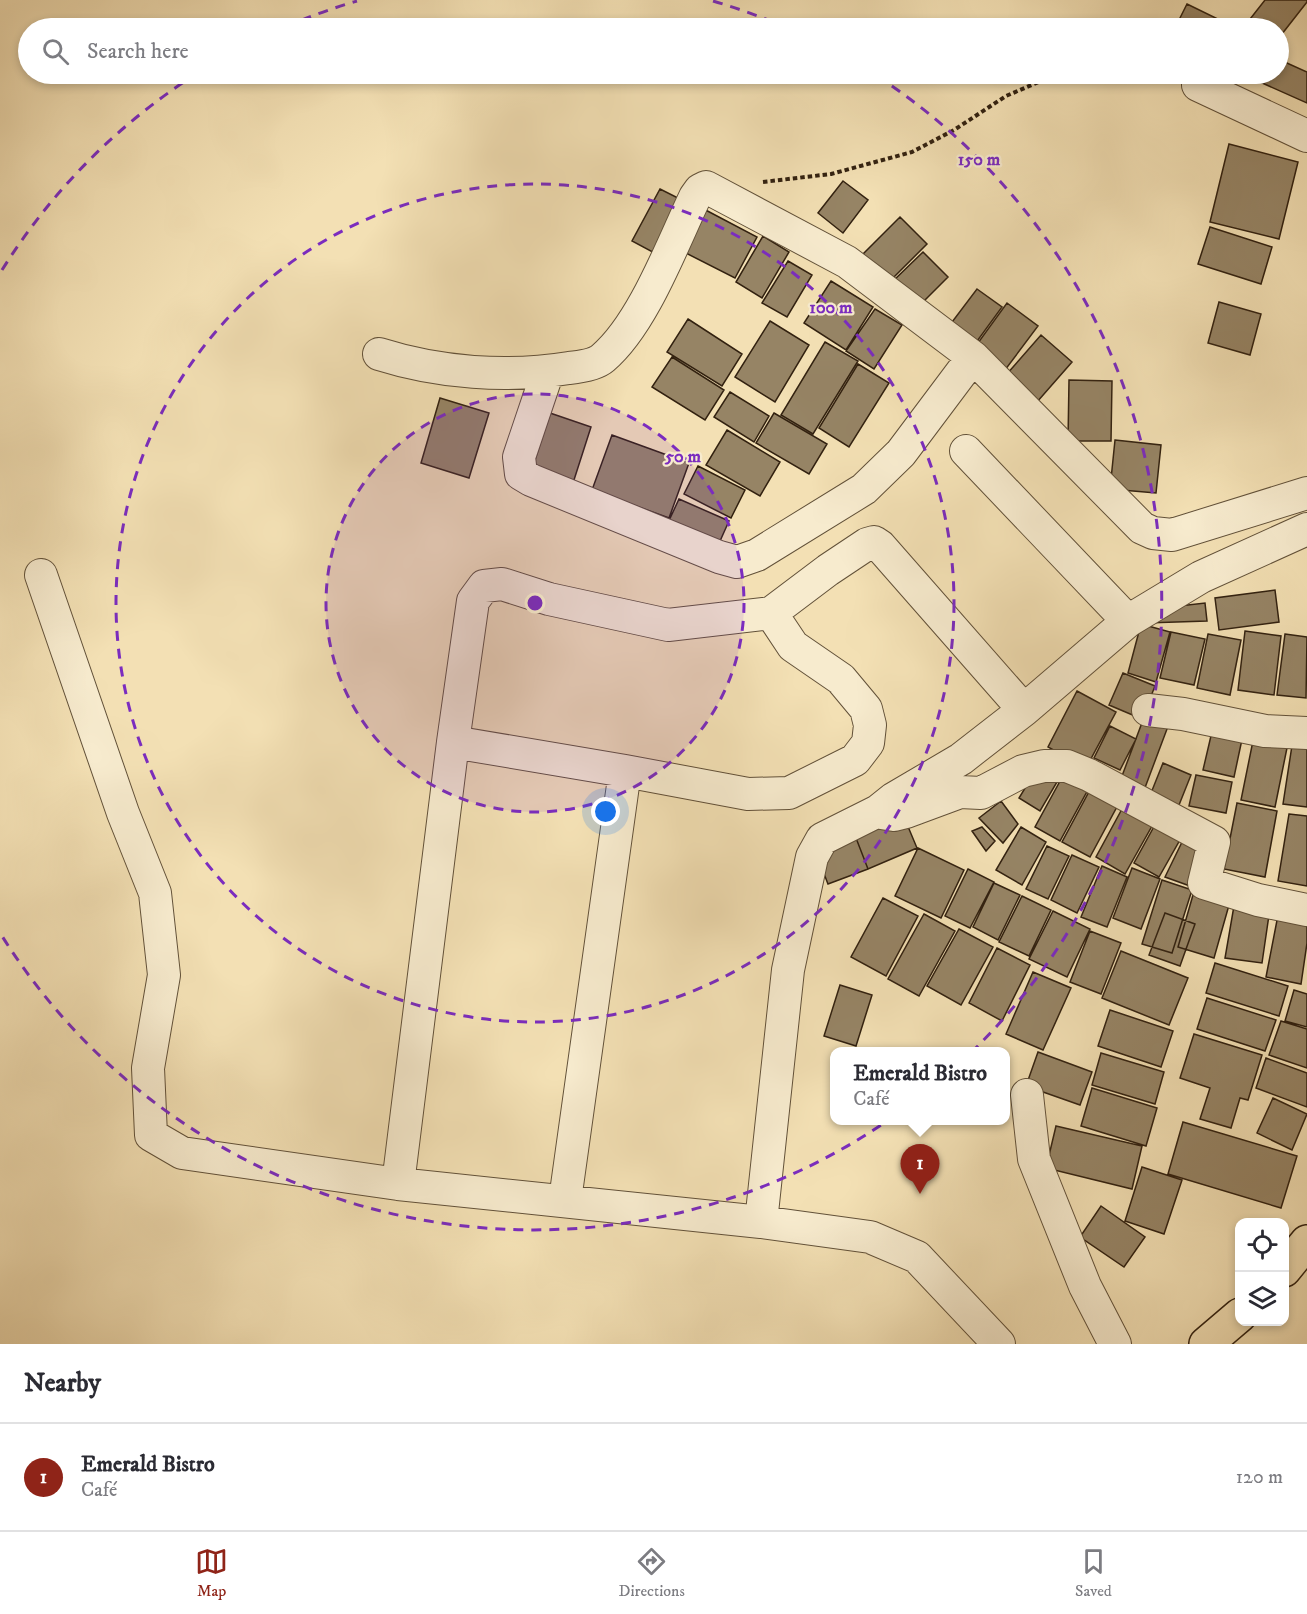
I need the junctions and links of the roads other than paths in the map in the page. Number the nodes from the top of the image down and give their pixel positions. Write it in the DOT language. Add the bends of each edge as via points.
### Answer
graph roads {
  1 [pos="1198,85"];
  2 [pos="1307,136"];
  3 [pos="380,354"];
  4 [pos="973,357"];
  5 [pos="548,372"];
  6 [pos="966,451"];
  7 [pos="1307,493"];
  8 [pos="1307,529"];
  9 [pos="41,575"];
  10 [pos="771,614"];
  11 [pos="1128,621"];
  12 [pos="1024,710"];
  13 [pos="1148,710"];
  14 [pos="1307,733"];
  15 [pos="453,742"];
  16 [pos="625,771"];
  17 [pos="878,811"];
  18 [pos="1307,910"];
  19 [pos="1028,1095"];
  20 [pos="398,1184"];
  21 [pos="565,1200"];
  22 [pos="761,1222"];
  23 [pos="1307,1242"];
  24 [pos="1289,1264"];
  25 [pos="1235,1319"];
  26 [pos="999,1344"];
  27 [pos="1115,1344"];
  28 [pos="1206,1344"];
  1 -- 2 [label="street"];
  3 -- 5 [label="street" via="472,372"];
  4 -- 5 [label="street" via="847,262 706,188 695,197 626,334 601,360"];
  4 -- 5 [label="street" via="901,453 864,489 757,555 737,562 521,474 519,457"];
  4 -- 7 [label="street" via="1133,520 1153,533 1172,535"];
  6 -- 11 [label="street"];
  8 -- 11 [label="street" via="1201,577"];
  9 -- 20 [label="street" via="123,813 155,893 164,975 148,1068 151,1135 182,1153"];
  10 -- 12 [label="street" via="828,570 874,542"];
  10 -- 15 [label="street" via="668,625 549,599 502,584 484,586 473,601"];
  10 -- 16 [label="street" via="793,646 841,679 867,709 868,742 855,760 789,793 748,794"];
  11 -- 12 [label="street"];
  12 -- 17 [label="street" via="961,759"];
  13 -- 14 [label="street" via="1265,731"];
  15 -- 16 [label="street"];
  15 -- 20 [label="street"];
  16 -- 21 [label="street"];
  17 -- 18 [label="street" via="894,815 960,792 981,793 1023,771 1067,766 1214,842 1204,883"];
  17 -- 22 [label="street" via="822,839 812,857 788,969"];
  19 -- 27 [label="street" via="1034,1159 1085,1286"];
  20 -- 21 [label="street"];
  21 -- 22 [label="street"];
  22 -- 26 [label="street" via="870,1238 917,1257"];
  23 -- 24 [label="main road"];
  25 -- 28 [label="main road"];
}
